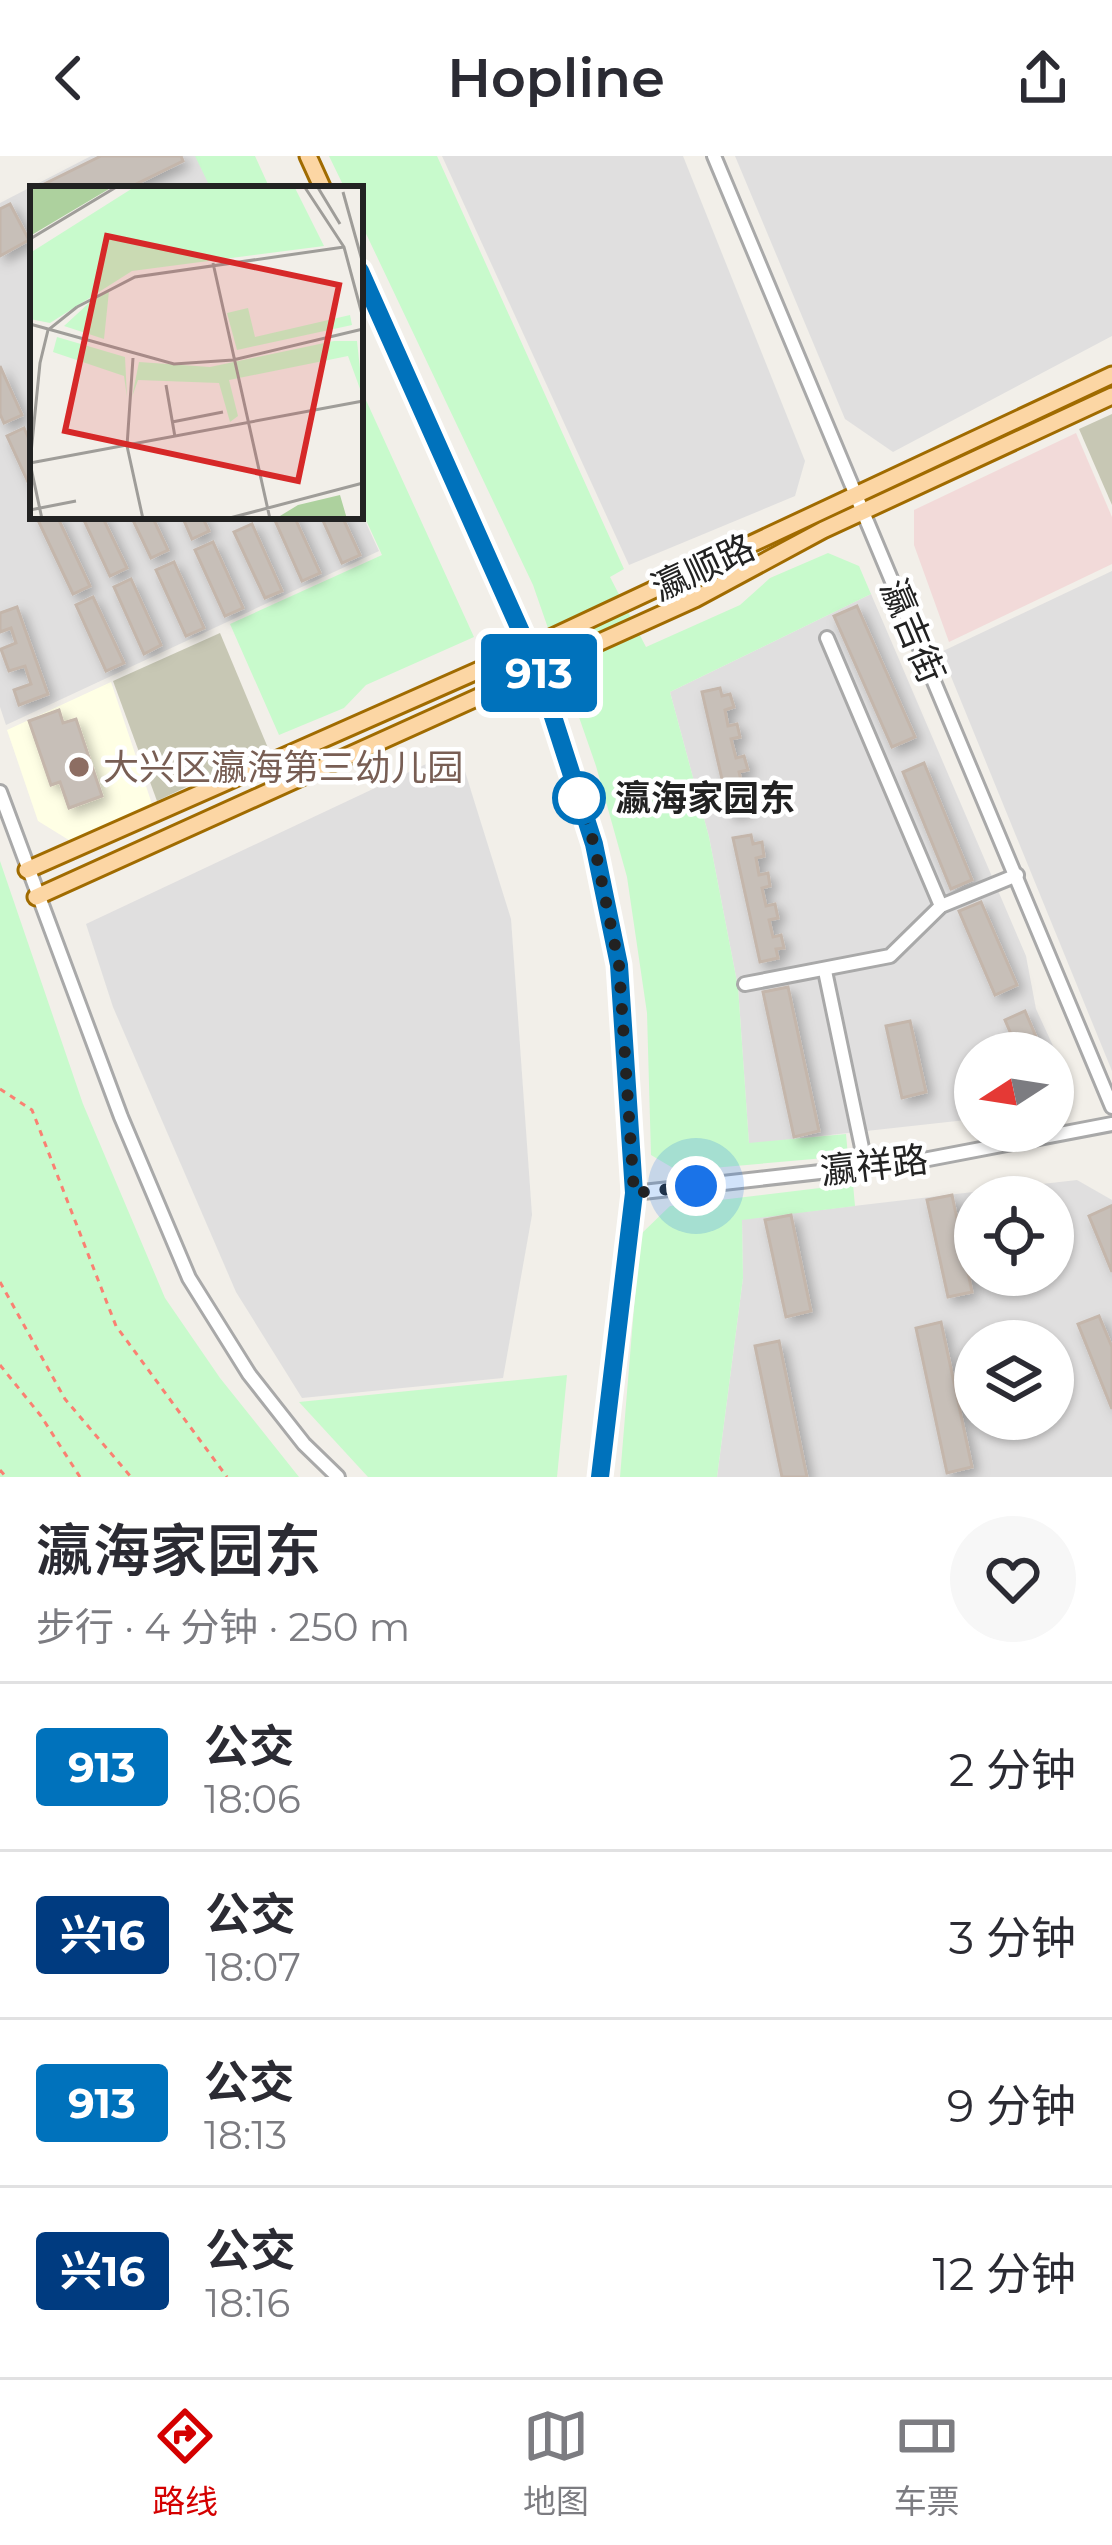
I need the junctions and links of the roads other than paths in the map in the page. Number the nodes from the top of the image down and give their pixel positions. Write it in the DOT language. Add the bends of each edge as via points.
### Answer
graph roads {
  1 [pos="308,156"];
  2 [pos="714,156"];
  3 [pos="322,186"];
  4 [pos="363,278"];
  5 [pos="1112,375"];
  6 [pos="1112,395"];
  7 [pos="859,504"];
  8 [pos="826,638"];
  9 [pos="530,648"];
  10 [pos="538,670"];
  11 [pos="0,791"];
  12 [pos="27,869"];
  13 [pos="1017,875"];
  14 [pos="36,897"];
  15 [pos="940,906"];
  16 [pos="825,971"];
  17 [pos="746,984"];
  18 [pos="1112,1107"];
  19 [pos="1112,1124"];
  20 [pos="866,1167"];
  21 [pos="634,1193"];
  22 [pos="338,1477"];
  23 [pos="600,1477"];
  1 -- 3 [label="main road"];
  2 -- 7 [label="street, 瀛吉街"];
  4 -- 9 [label="main road"];
  5 -- 7 [label="main road, 瀛顺路"];
  6 -- 7 [label="main road, 瀛顺路"];
  7 -- 9 [label="main road, 瀛顺路"];
  7 -- 10 [label="main road, 瀛顺路" via="695,598"];
  7 -- 13 [label="street, 瀛吉街"];
  8 -- 15 [label="street"];
  9 -- 10 [label="main road"];
  9 -- 12 [label="main road, 瀛顺路"];
  10 -- 14 [label="main road, 瀛顺路"];
  10 -- 21 [label="main road" via="594,844 619,965"];
  11 -- 12 [label="street"];
  12 -- 14 [label="street"];
  13 -- 15 [label="street"];
  13 -- 18 [label="street, 瀛吉街"];
  14 -- 22 [label="street" via="189,1278 249,1374"];
  15 -- 16 [label="street" via="890,956"];
  16 -- 17 [label="street"];
  16 -- 20 [label="street"];
  19 -- 20 [label="street, 瀛祥路"];
  20 -- 21 [label="street, 瀛祥路"];
  21 -- 23 [label="main road"];
}
